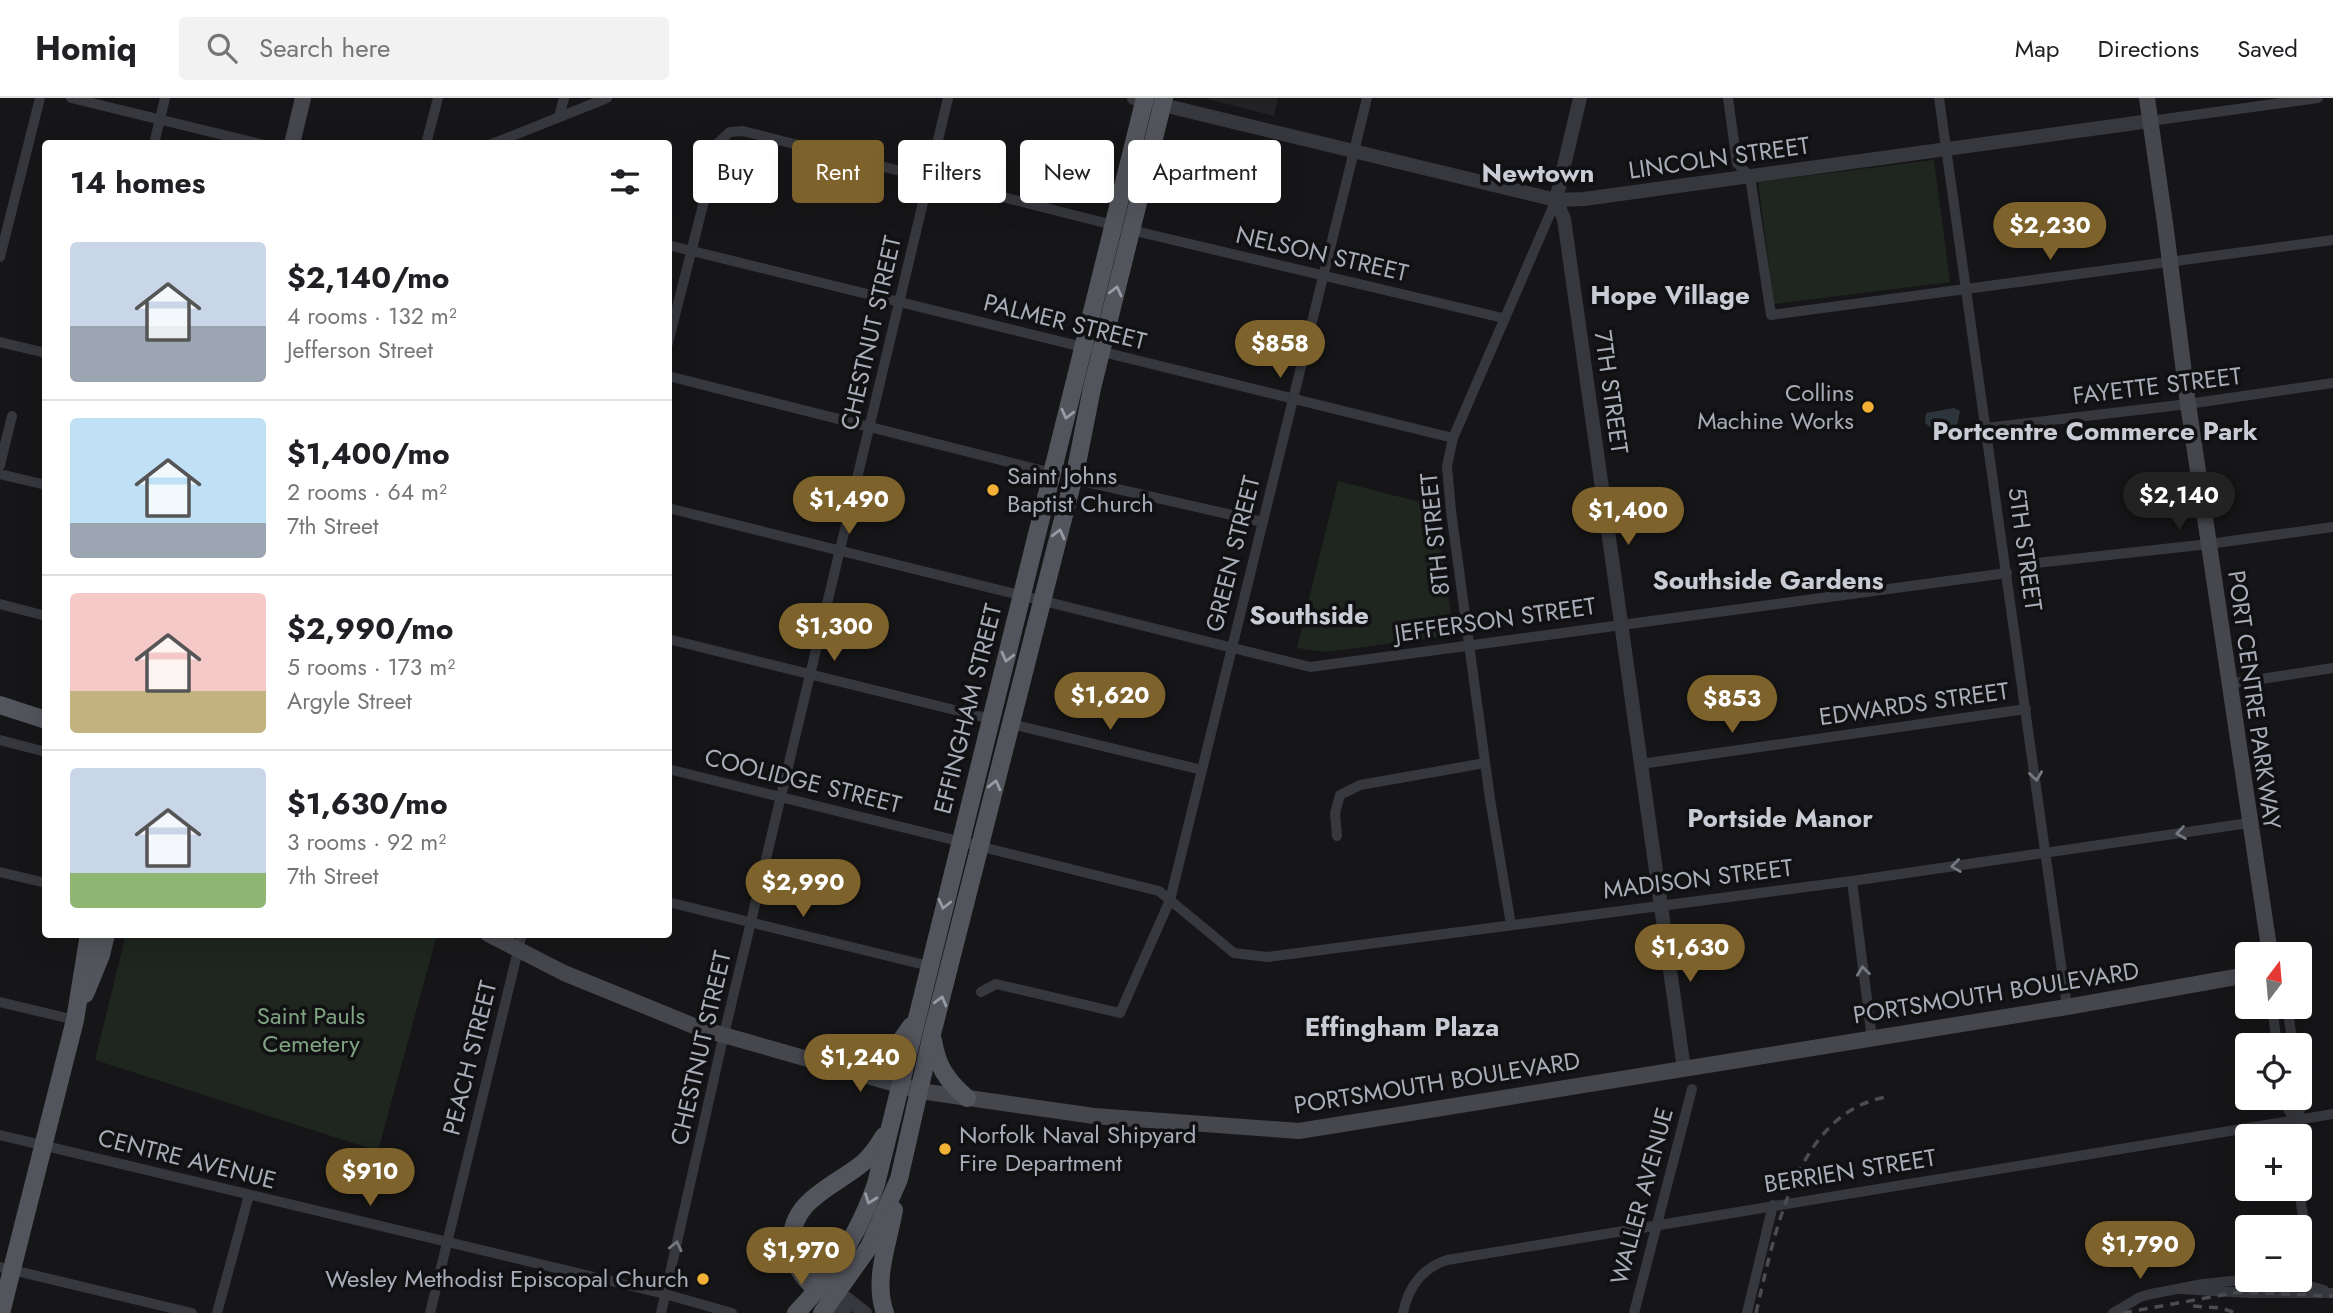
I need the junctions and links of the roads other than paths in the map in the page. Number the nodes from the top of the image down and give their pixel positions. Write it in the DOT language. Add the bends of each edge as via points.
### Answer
graph roads {
  1 [pos="40,98"];
  2 [pos="71,98"];
  3 [pos="165,98"];
  4 [pos="303,98"];
  5 [pos="438,98"];
  6 [pos="564,98"];
  7 [pos="607,98"];
  8 [pos="948,98"];
  9 [pos="1367,98"];
  10 [pos="1580,98"];
  11 [pos="1728,98"];
  12 [pos="1939,98"];
  13 [pos="2147,98"];
  14 [pos="2318,98"];
  15 [pos="1141,99"];
  16 [pos="1163,102"];
  17 [pos="559,117"];
  18 [pos="160,120"];
  19 [pos="2150,121"];
  20 [pos="155,140"];
  21 [pos="244,140"];
  22 [pos="293,140"];
  23 [pos="427,140"];
  24 [pos="502,140"];
  25 [pos="938,140"];
  26 [pos="1946,150"];
  27 [pos="1353,152"];
  28 [pos="898,170"];
  29 [pos="1750,177"];
  30 [pos="1006,198"];
  31 [pos="1556,200"];
  32 [pos="923,203"];
  33 [pos="1113,225"];
  34 [pos="1131,230"];
  35 [pos="2333,240"];
  36 [pos="672,246"];
  37 [pos="691,251"];
  38 [pos="0,257"];
  39 [pos="2169,262"];
  40 [pos="1323,275"];
  41 [pos="1966,289"];
  42 [pos="900,302"];
  43 [pos="1503,318"];
  44 [pos="672,327"];
  45 [pos="0,342"];
  46 [pos="1092,350"];
  47 [pos="42,352"];
  48 [pos="672,377"];
  49 [pos="2333,383"];
  50 [pos="1293,400"];
  51 [pos="2188,404"];
  52 [pos="12,416"];
  53 [pos="870,426"];
  54 [pos="1986,428"];
  55 [pos="1452,438"];
  56 [pos="0,465"];
  57 [pos="1052,473"];
  58 [pos="0,474"];
  59 [pos="1073,479"];
  60 [pos="42,484"];
  61 [pos="672,509"];
  62 [pos="1263,522"];
  63 [pos="2333,527"];
  64 [pos="2209,544"];
  65 [pos="841,550"];
  66 [pos="2028,564"];
  67 [pos="2007,573"];
  68 [pos="1022,595"];
  69 [pos="1042,600"];
  70 [pos="0,604"];
  71 [pos="42,614"];
  72 [pos="1621,624"];
  73 [pos="672,640"];
  74 [pos="1469,644"];
  75 [pos="1232,647"];
  76 [pos="2333,668"];
  77 [pos="811,673"];
  78 [pos="2228,684"];
  79 [pos="0,705"];
  80 [pos="2026,709"];
  81 [pos="42,719"];
  82 [pos="990,719"];
  83 [pos="1011,724"];
  84 [pos="0,740"];
  85 [pos="42,751"];
  86 [pos="1485,763"];
  87 [pos="1641,764"];
  88 [pos="672,770"];
  89 [pos="1202,770"];
  90 [pos="782,797"];
  91 [pos="2249,823"];
  92 [pos="1337,836"];
  93 [pos="959,841"];
  94 [pos="980,846"];
  95 [pos="2046,853"];
  96 [pos="0,872"];
  97 [pos="1852,881"];
  98 [pos="42,882"];
  99 [pos="1170,900"];
  100 [pos="672,903"];
  101 [pos="1661,905"];
  102 [pos="752,923"];
  103 [pos="1511,925"];
  104 [pos="88,938"];
  105 [pos="105,938"];
  106 [pos="520,942"];
  107 [pos="2268,942"];
  108 [pos="929,966"];
  109 [pos="2235,977"];
  110 [pos="981,992"];
  111 [pos="0,1002"];
  112 [pos="2067,1007"];
  113 [pos="919,1015"];
  114 [pos="75,1020"];
  115 [pos="933,1034"];
  116 [pos="725,1037"];
  117 [pos="1871,1039"];
  118 [pos="829,1067"];
  119 [pos="1684,1069"];
  120 [pos="901,1086"];
  121 [pos="1692,1089"];
  122 [pos="919,1091"];
  123 [pos="967,1098"];
  124 [pos="2287,1110"];
  125 [pos="2299,1110"];
  126 [pos="894,1112"];
  127 [pos="2333,1114"];
  128 [pos="2295,1120"];
  129 [pos="2294,1124"];
  130 [pos="2297,1124"];
  131 [pos="0,1135"];
  132 [pos="42,1145"];
  133 [pos="899,1179"];
  134 [pos="249,1195"];
  135 [pos="1773,1205"];
  136 [pos="1657,1225"];
  137 [pos="792,1238"];
  138 [pos="447,1242"];
  139 [pos="6,1268"];
  140 [pos="855,1270"];
  141 [pos="830,1273"];
  142 [pos="2235,1281"];
  143 [pos="2235,1286"];
  144 [pos="2312,1287"];
  145 [pos="2181,1289"];
  146 [pos="2333,1293"];
  147 [pos="665,1294"];
  148 [pos="829,1302"];
  149 [pos="797,1312"];
  150 [pos="1,1313"];
  151 [pos="192,1313"];
  152 [pos="216,1313"];
  153 [pos="430,1313"];
  154 [pos="661,1313"];
  155 [pos="732,1313"];
  156 [pos="865,1313"];
  157 [pos="885,1313"];
  158 [pos="1403,1313"];
  159 [pos="1634,1313"];
  160 [pos="1747,1313"];
  161 [pos="2113,1313"];
  1 -- 38 [label="street"];
  2 -- 18 [label="street"];
  3 -- 18 [label="street"];
  4 -- 22 [label="main road"];
  5 -- 23 [label="street"];
  6 -- 17 [label="street"];
  7 -- 17 [label="street"];
  8 -- 25 [label="street, CHESTNUT STREET"];
  9 -- 27 [label="street, GREEN STREET"];
  10 -- 31 [label="street, 7TH STREET"];
  11 -- 29 [label="street" via="1737,163"];
  12 -- 26 [label="street, 5TH STREET"];
  13 -- 19 [label="main road, PORT CENTRE PARKWAY"];
  14 -- 19 [label="street, LINCOLN STREET"];
  15 -- 16 [label="street, LINCOLN STREET"];
  15 -- 33 [label="main road, EFFINGHAM STREET"];
  16 -- 27 [label="street, LINCOLN STREET"];
  16 -- 34 [label="main road, EFFINGHAM STREET"];
  17 -- 24 [label="street"];
  18 -- 20 [label="street"];
  18 -- 21 [label="street"];
  19 -- 26 [label="street, LINCOLN STREET"];
  19 -- 39 [label="main road, PORT CENTRE PARKWAY"];
  26 -- 29 [label="street, LINCOLN STREET"];
  26 -- 41 [label="street, 5TH STREET"];
  27 -- 31 [label="street, LINCOLN STREET"];
  27 -- 40 [label="street, GREEN STREET"];
  28 -- 37 [label="street" via="743,131 730,132 719,142"];
  29 -- 31 [label="street, LINCOLN STREET"];
  29 -- 41 [label="street" via="1771,315"];
  30 -- 33 [label="street"];
  31 -- 43 [label="street, 8TH STREET"];
  31 -- 72 [label="street, 7TH STREET" via="1564,219"];
  32 -- 42 [label="street, CHESTNUT STREET"];
  33 -- 46 [label="main road, EFFINGHAM STREET"];
  34 -- 40 [label="street, NELSON STREET"];
  46 -- 34 [label="main road, EFFINGHAM STREET, one-way"];
  35 -- 39 [label="street"];
  36 -- 37 [label="street, PALMER STREET"];
  37 -- 42 [label="street, PALMER STREET"];
  37 -- 44 [label="street"];
  39 -- 41 [label="street"];
  39 -- 51 [label="main road, PORT CENTRE PARKWAY"];
  40 -- 43 [label="street, NELSON STREET"];
  40 -- 50 [label="street, GREEN STREET"];
  41 -- 54 [label="street, 5TH STREET"];
  42 -- 46 [label="street, PALMER STREET"];
  42 -- 53 [label="street, CHESTNUT STREET"];
  43 -- 55 [label="street, 8TH STREET"];
  45 -- 47 [label="street"];
  46 -- 50 [label="street, PALMER STREET"];
  46 -- 57 [label="main road, EFFINGHAM STREET, one-way"];
  46 -- 59 [label="main road, EFFINGHAM STREET"];
  48 -- 53 [label="street"];
  49 -- 51 [label="street, FAYETTE STREET"];
  50 -- 55 [label="street, PALMER STREET"];
  50 -- 62 [label="street, GREEN STREET"];
  51 -- 54 [label="street, FAYETTE STREET"];
  51 -- 64 [label="main road, PORT CENTRE PARKWAY"];
  52 -- 56 [label="street"];
  53 -- 57 [label="street"];
  53 -- 65 [label="street, CHESTNUT STREET"];
  54 -- 67 [label="street, 5TH STREET"];
  55 -- 74 [label="street, 8TH STREET" via="1447,466"];
  57 -- 68 [label="main road, EFFINGHAM STREET"];
  58 -- 60 [label="street"];
  59 -- 62 [label="street"];
  69 -- 59 [label="main road, EFFINGHAM STREET, one-way"];
  61 -- 65 [label="street, JEFFERSON STREET"];
  62 -- 75 [label="street, GREEN STREET"];
  63 -- 64 [label="street"];
  64 -- 66 [label="street"];
  64 -- 78 [label="main road, PORT CENTRE PARKWAY"];
  65 -- 68 [label="street, JEFFERSON STREET"];
  65 -- 77 [label="street, CHESTNUT STREET"];
  67 -- 72 [label="street, JEFFERSON STREET"];
  67 -- 80 [label="street, 5TH STREET"];
  68 -- 69 [label="street, JEFFERSON STREET"];
  68 -- 82 [label="main road, EFFINGHAM STREET, one-way"];
  69 -- 75 [label="street, JEFFERSON STREET"];
  69 -- 83 [label="main road, EFFINGHAM STREET"];
  70 -- 71 [label="street"];
  72 -- 74 [label="street, JEFFERSON STREET"];
  72 -- 87 [label="street, 7TH STREET"];
  73 -- 77 [label="street"];
  74 -- 75 [label="street, JEFFERSON STREET" via="1310,667"];
  74 -- 86 [label="street, 8TH STREET"];
  75 -- 89 [label="street, GREEN STREET"];
  76 -- 78 [label="street"];
  77 -- 82 [label="street"];
  77 -- 90 [label="street, CHESTNUT STREET"];
  78 -- 91 [label="main road, PORT CENTRE PARKWAY"];
  79 -- 81 [label="main road"];
  80 -- 87 [label="street, EDWARDS STREET"];
  80 -- 95 [label="street, 5TH STREET, one-way"];
  82 -- 93 [label="main road, EFFINGHAM STREET"];
  83 -- 89 [label="street"];
  94 -- 83 [label="main road, EFFINGHAM STREET, one-way"];
  84 -- 85 [label="street"];
  86 -- 92 [label="street" via="1360,785 1340,795 1335,813"];
  86 -- 103 [label="street, 8TH STREET"];
  87 -- 101 [label="street, 7TH STREET"];
  88 -- 90 [label="street, COOLIDGE STREET"];
  89 -- 99 [label="street, GREEN STREET"];
  90 -- 93 [label="street, COOLIDGE STREET"];
  90 -- 102 [label="street, CHESTNUT STREET"];
  91 -- 95 [label="street, MADISON STREET, one-way"];
  91 -- 107 [label="main road, PORT CENTRE PARKWAY"];
  93 -- 94 [label="street, COOLIDGE STREET"];
  93 -- 108 [label="main road, EFFINGHAM STREET, one-way"];
  94 -- 99 [label="street, COOLIDGE STREET" via="1159,891"];
  115 -- 94 [label="main road, EFFINGHAM STREET, one-way"];
  95 -- 97 [label="street, MADISON STREET, one-way"];
  95 -- 112 [label="street, 5TH STREET"];
  96 -- 98 [label="street"];
  97 -- 101 [label="street, MADISON STREET"];
  117 -- 97 [label="street, one-way"];
  99 -- 103 [label="street, MADISON STREET" via="1234,953 1267,957"];
  99 -- 110 [label="street, GREEN STREET" via="1120,1013 996,984"];
  100 -- 102 [label="street"];
  101 -- 103 [label="street, MADISON STREET"];
  101 -- 119 [label="street, 7TH STREET"];
  102 -- 108 [label="street"];
  102 -- 116 [label="street, CHESTNUT STREET"];
  104 -- 114 [label="main road"];
  105 -- 114 [label="main road"];
  106 -- 116 [label="main road, PORTSMOUTH BOULEVARD" via="603,990"];
  106 -- 138 [label="street, PEACH STREET"];
  108 -- 113 [label="main road, EFFINGHAM STREET"];
  109 -- 112 [label="main road, PORTSMOUTH BOULEVARD"];
  111 -- 114 [label="street"];
  112 -- 117 [label="main road, PORTSMOUTH BOULEVARD"];
  113 -- 118 [label="main road" via="885,1057 860,1067"];
  113 -- 120 [label="main road, EFFINGHAM STREET"];
  114 -- 132 [label="main road"];
  115 -- 122 [label="main road, EFFINGHAM STREET"];
  115 -- 123 [label="main road" via="943,1074"];
  116 -- 118 [label="main road, PORTSMOUTH BOULEVARD"];
  147 -- 116 [label="street, CHESTNUT STREET, one-way"];
  117 -- 119 [label="main road, PORTSMOUTH BOULEVARD"];
  118 -- 120 [label="main road, PORTSMOUTH BOULEVARD"];
  119 -- 123 [label="main road, PORTSMOUTH BOULEVARD" via="1299,1131 1094,1116"];
  120 -- 122 [label="main road, PORTSMOUTH BOULEVARD"];
  120 -- 126 [label="main road, EFFINGHAM STREET"];
  121 -- 136 [label="street, WALLER AVENUE"];
  122 -- 123 [label="main road, PORTSMOUTH BOULEVARD"];
  122 -- 133 [label="main road, EFFINGHAM STREET"];
  124 -- 128 [label="street"];
  125 -- 128 [label="street"];
  126 -- 137 [label="main road" via="871,1155 801,1209"];
  126 -- 141 [label="main road, EFFINGHAM STREET, one-way" via="865,1214"];
  127 -- 128 [label="street, BERRIEN STREET"];
  128 -- 129 [label="street"];
  128 -- 130 [label="street"];
  128 -- 135 [label="street, BERRIEN STREET"];
  131 -- 132 [label="street, CENTRE AVENUE"];
  132 -- 134 [label="street, CENTRE AVENUE"];
  132 -- 139 [label="main road"];
  133 -- 140 [label="main road, EFFINGHAM STREET"];
  133 -- 157 [label="main road" via="880,1273"];
  134 -- 138 [label="street, CENTRE AVENUE"];
  134 -- 152 [label="street"];
  135 -- 136 [label="street, BERRIEN STREET"];
  135 -- 160 [label="street"];
  136 -- 158 [label="street, BERRIEN STREET" via="1439,1262 1415,1282"];
  136 -- 159 [label="street, WALLER AVENUE"];
  137 -- 141 [label="main road" via="803,1257"];
  137 -- 148 [label="main road" via="797,1268"];
  138 -- 147 [label="street, CENTRE AVENUE"];
  138 -- 153 [label="street, PEACH STREET"];
  139 -- 150 [label="main road"];
  139 -- 151 [label="street"];
  140 -- 141 [label="main road"];
  140 -- 148 [label="main road, EFFINGHAM STREET"];
  141 -- 148 [label="main road, EFFINGHAM STREET"];
  142 -- 145 [label="street"];
  143 -- 145 [label="street"];
  144 -- 146 [label="street"];
  145 -- 161 [label="street" via="2140,1297"];
  147 -- 154 [label="street, CHESTNUT STREET"];
  147 -- 155 [label="street, CENTRE AVENUE"];
  148 -- 149 [label="main road, EFFINGHAM STREET"];
  148 -- 156 [label="street" via="852,1302"];
}
